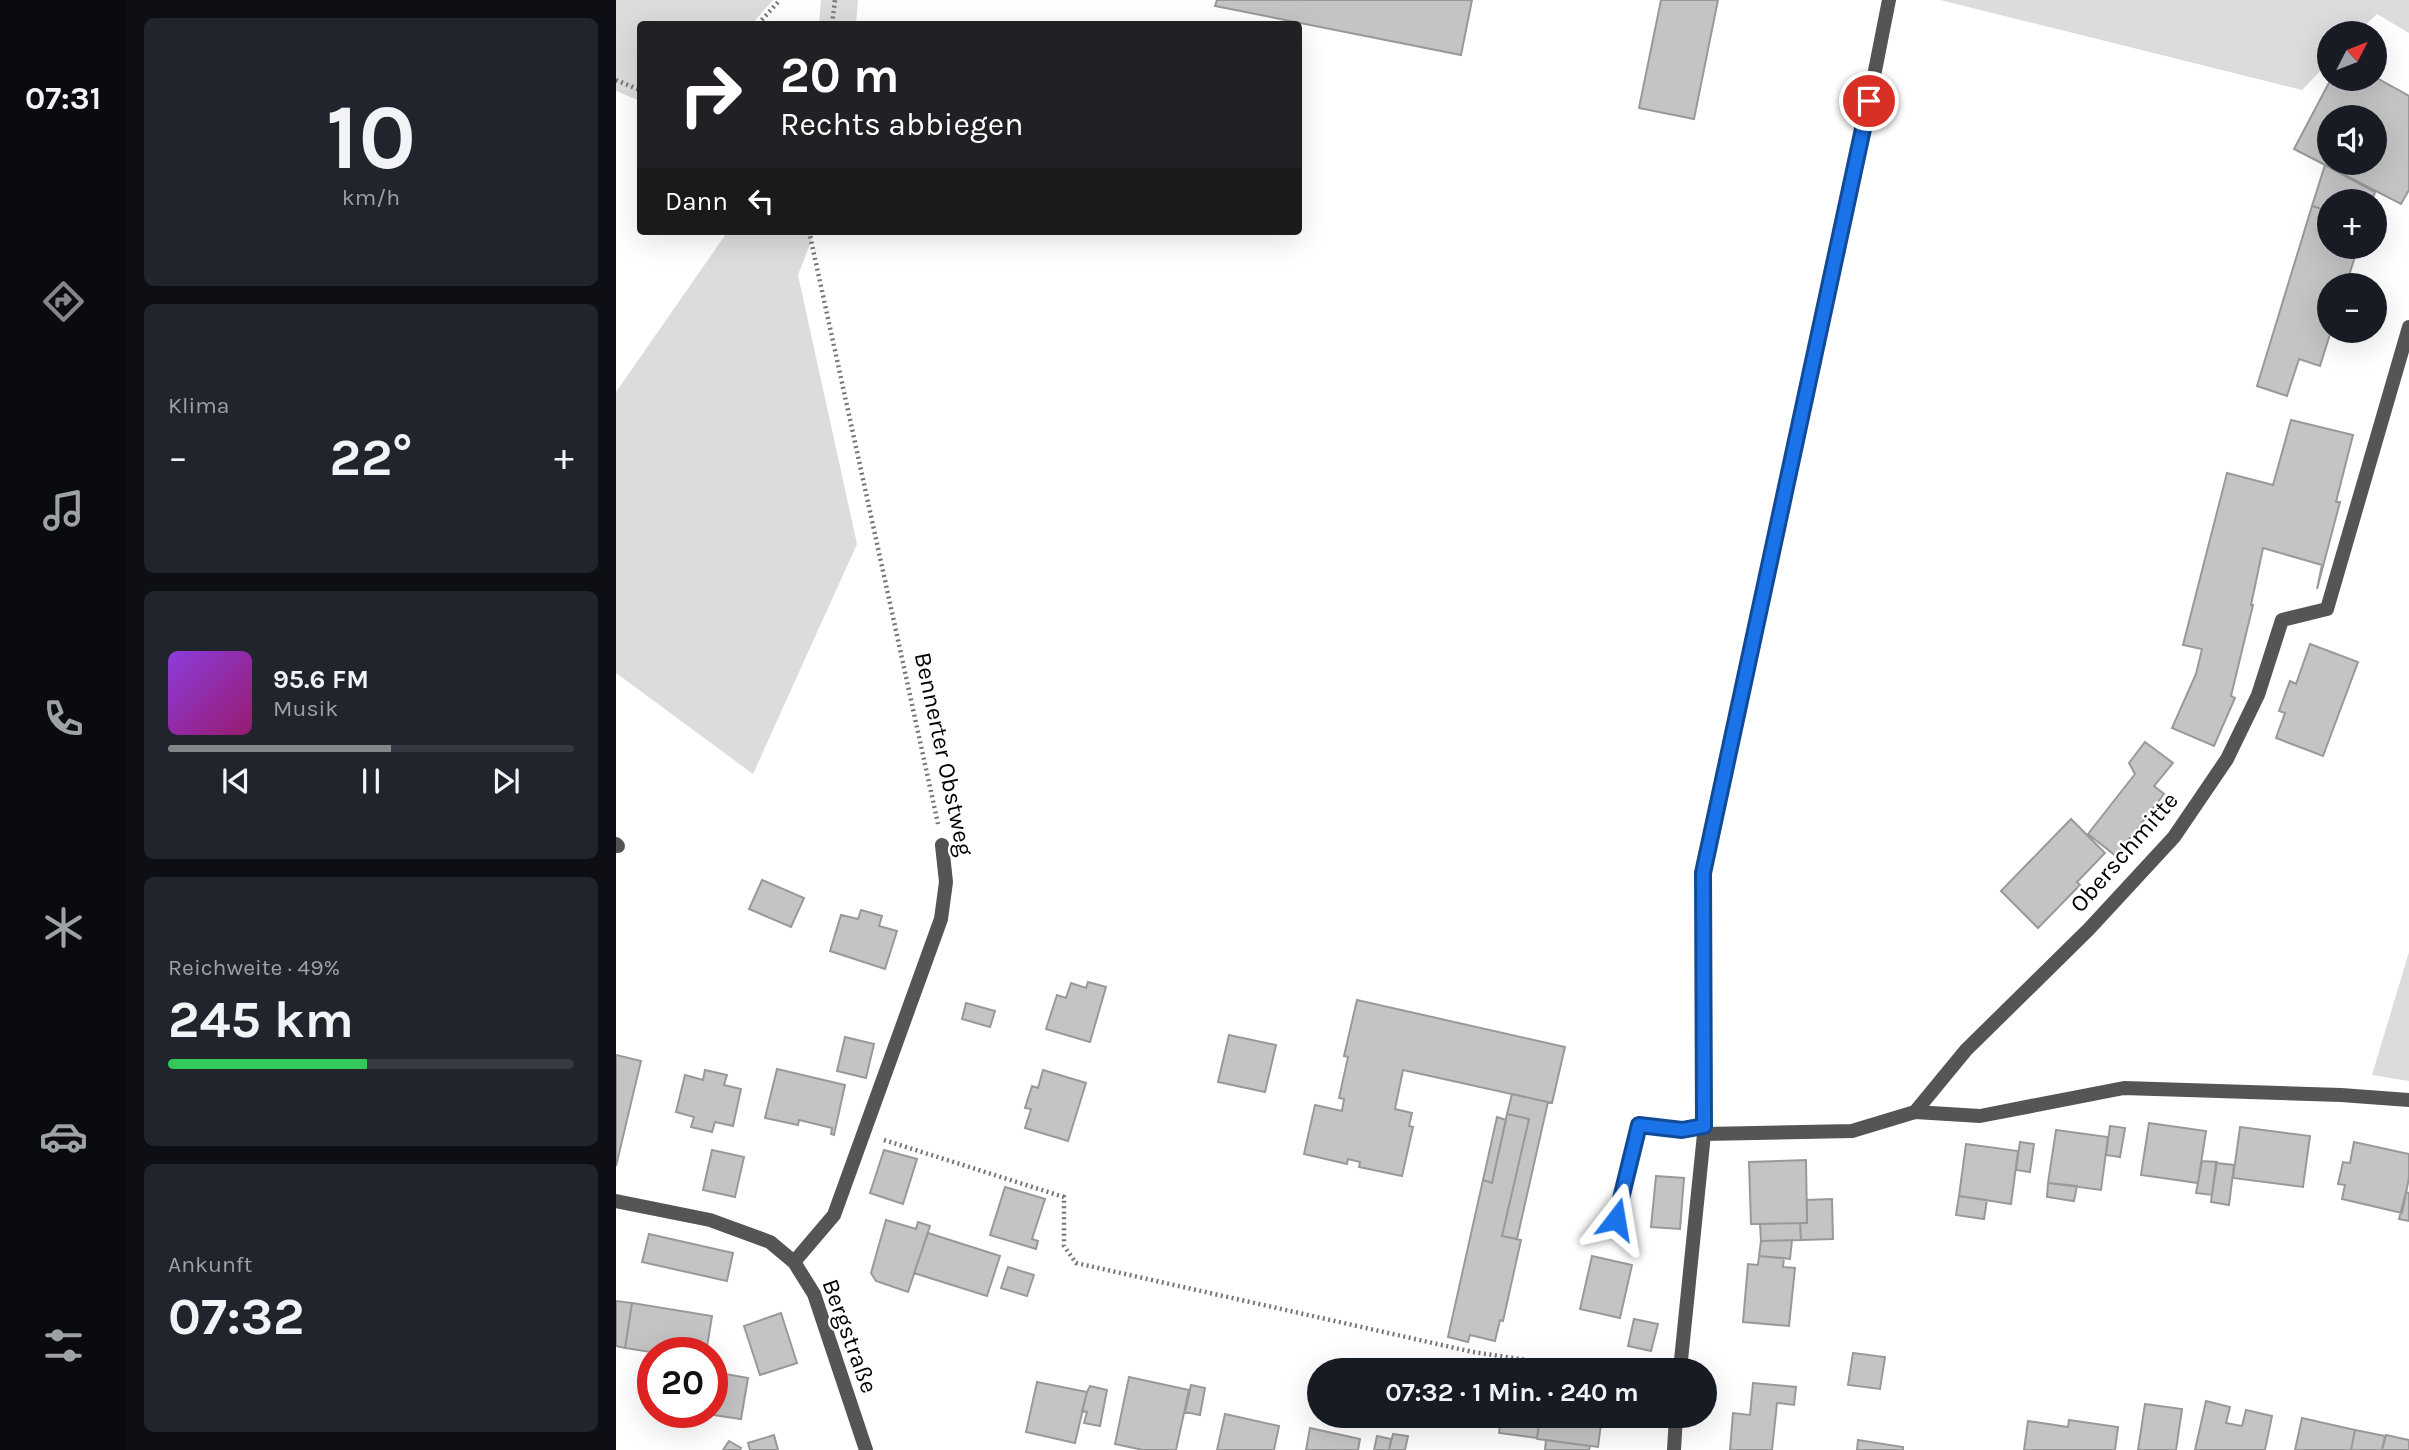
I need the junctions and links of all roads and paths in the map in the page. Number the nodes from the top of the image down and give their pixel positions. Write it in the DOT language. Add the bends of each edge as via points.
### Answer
graph roads {
  1 [pos="780,0"];
  2 [pos="835,0"];
  3 [pos="1889,0"];
  4 [pos="761,21"];
  5 [pos="832,21"];
  6 [pos="616,80"];
  7 [pos="637,89"];
  8 [pos="809,235"];
  9 [pos="2409,327"];
  10 [pos="942,845"];
  11 [pos="2409,1100"];
  12 [pos="1915,1112"];
  13 [pos="1704,1130"];
  14 [pos="864,1133"];
  15 [pos="616,1201"];
  16 [pos="1616,1219"];
  17 [pos="794,1262"];
  18 [pos="1513,1358"];
  19 [pos="1681,1358"];
  20 [pos="1675,1428"];
  21 [pos="868,1450"];
  22 [pos="1674,1450"];
  1 -- 4 [label="path"];
  2 -- 5 [label="path"];
  3 -- 13 [label="street" via="1703,873"];
  6 -- 7 [label="path"];
  8 -- 10 [label="path, Bennerter Obstweg"];
  9 -- 12 [label="street, Oberschmitte" via="2326,609 2282,620 2258,695 2227,759 2174,837 1966,1050"];
  10 -- 14 [label="street, Bennerter Obstweg" via="946,881 941,919"];
  11 -- 12 [label="street" via="2124,1088 1980,1115"];
  12 -- 13 [label="street" via="1852,1131"];
  13 -- 16 [label="street" via="1639,1125"];
  13 -- 19 [label="street"];
  14 -- 17 [label="street, Bennerter Obstweg" via="834,1215"];
  14 -- 18 [label="path" via="1063,1197 1064,1246 1076,1263"];
  15 -- 17 [label="street, Bergstraße" via="710,1220 770,1242"];
  17 -- 21 [label="street, Bergstraße" via="814,1294"];
  20 -- 22 [label="street"];
}
